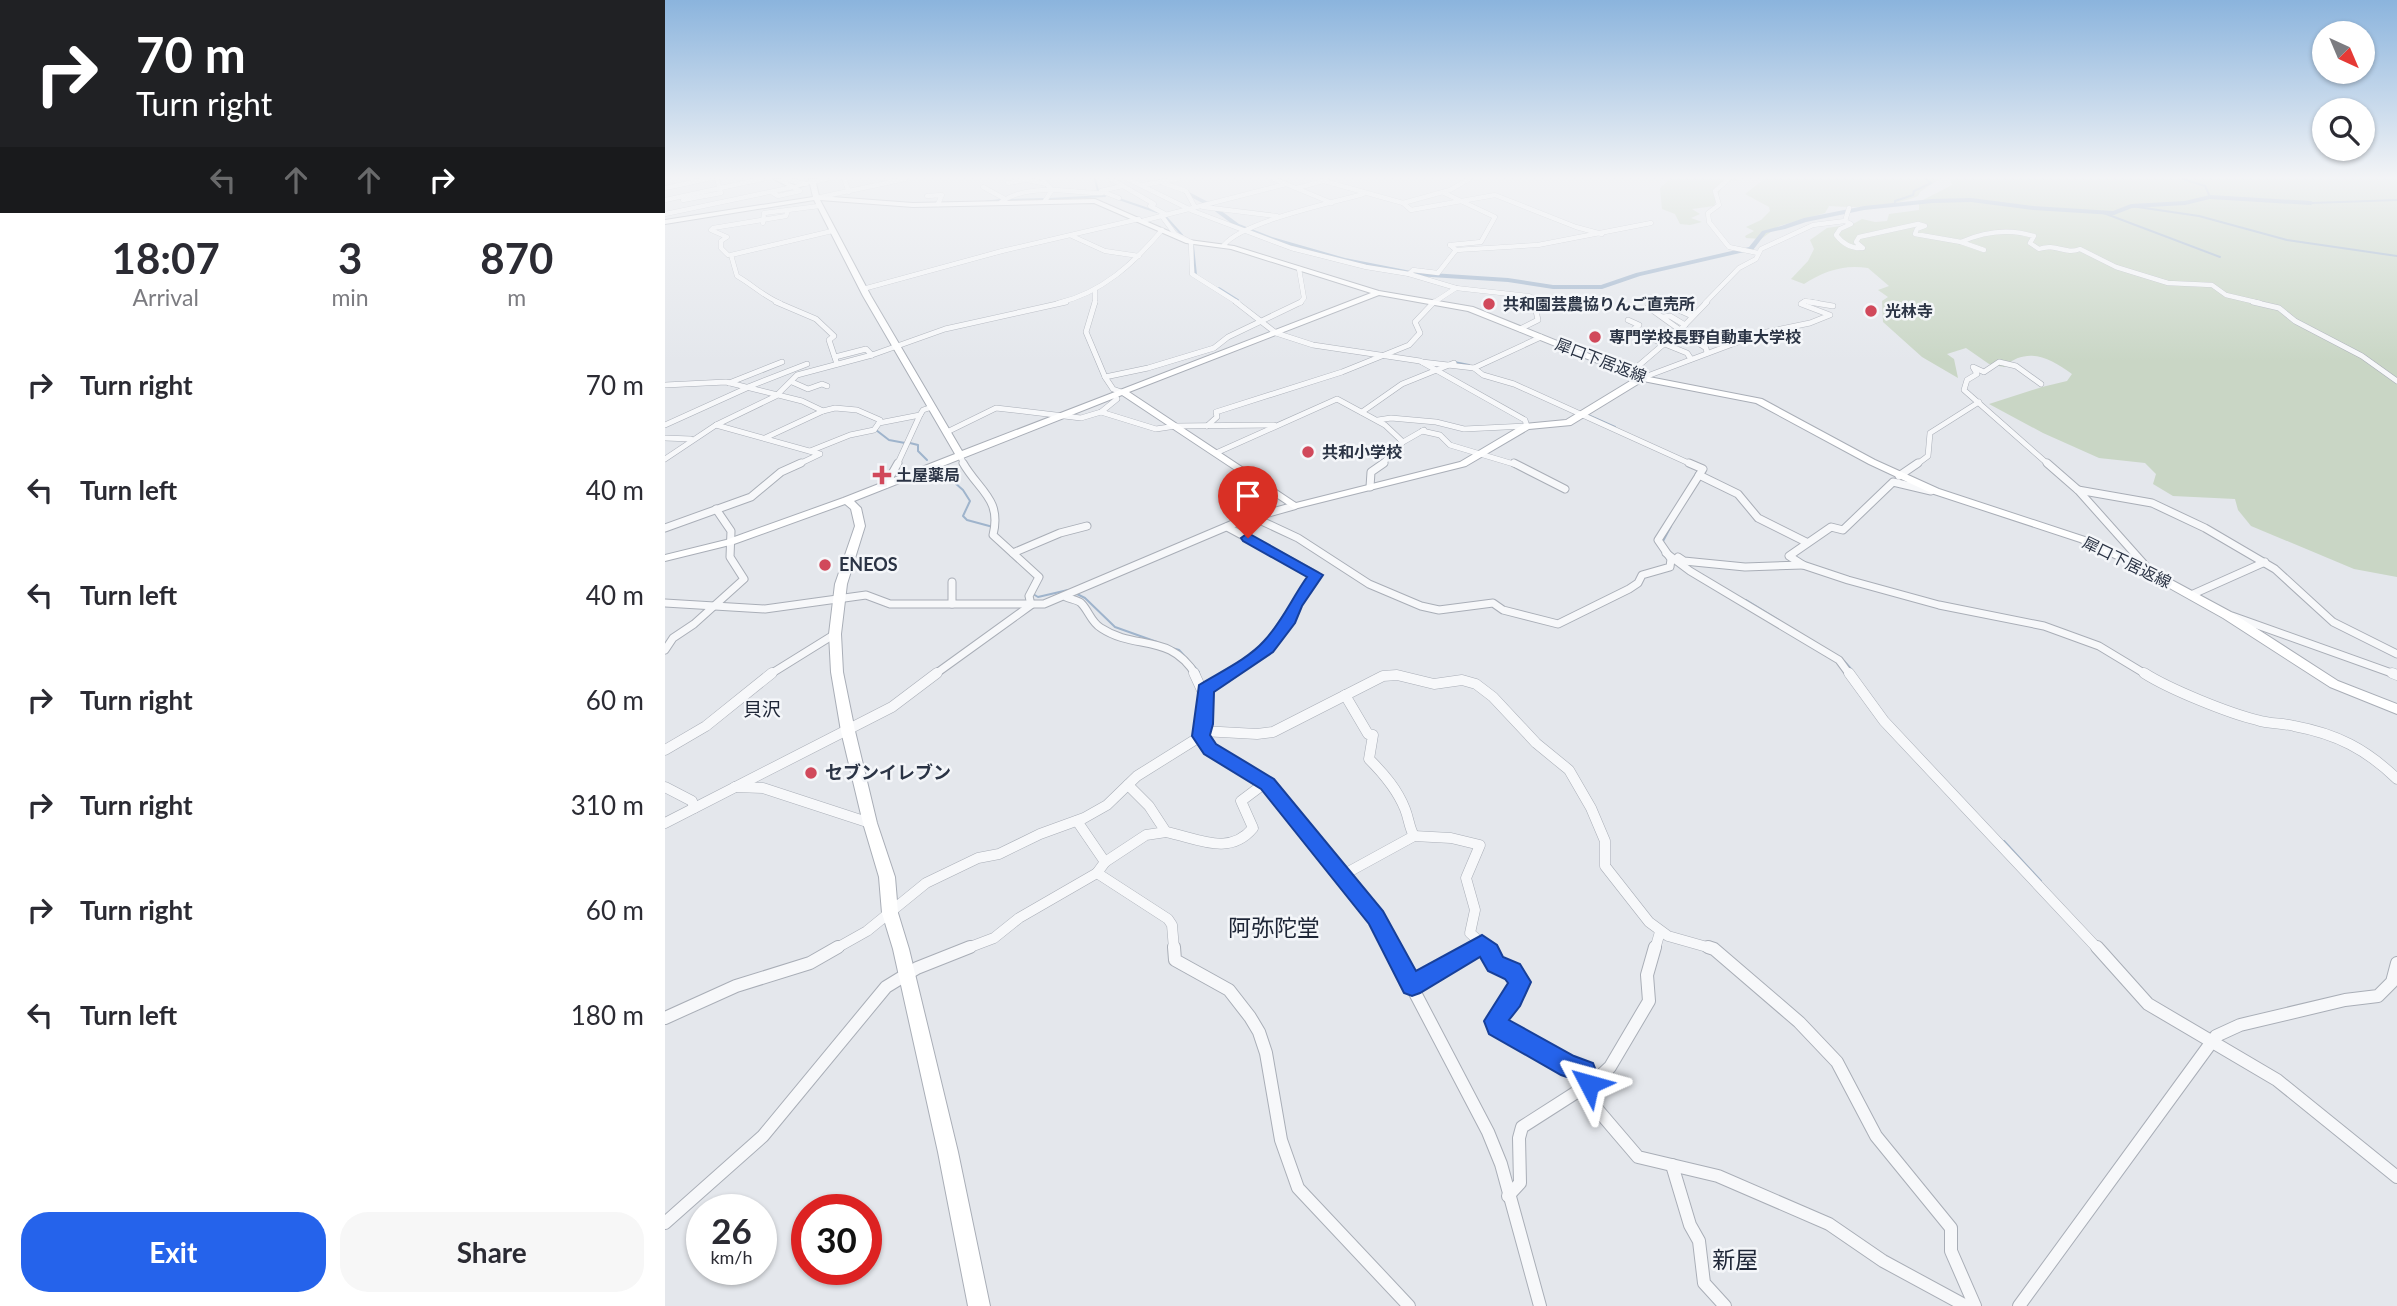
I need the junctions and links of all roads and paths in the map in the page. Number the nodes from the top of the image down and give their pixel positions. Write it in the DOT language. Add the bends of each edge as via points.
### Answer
graph roads {
  1 [pos="722,240"];
  2 [pos="793,240"];
  3 [pos="837,240"];
  4 [pos="1052,240"];
  5 [pos="1079,240"];
  6 [pos="1153,240"];
  7 [pos="1186,240"];
  8 [pos="1187,240"];
  9 [pos="1228,240"];
  10 [pos="1273,240"];
  11 [pos="1482,240"];
  12 [pos="1567,240"];
  13 [pos="1723,240"];
  14 [pos="1781,240"];
  15 [pos="1840,240"];
  16 [pos="1858,240"];
  17 [pos="1949,240"];
  18 [pos="1967,240"];
  19 [pos="2031,240"];
  20 [pos="1191,242"];
  21 [pos="1961,242"];
  22 [pos="1224,245"];
  23 [pos="1457,250"];
  24 [pos="1984,250"];
  25 [pos="1758,253"];
  26 [pos="728,255"];
  27 [pos="1139,256"];
  28 [pos="1299,269"];
  29 [pos="1411,272"];
  30 [pos="1455,288"];
  31 [pos="863,289"];
  32 [pos="1095,291"];
  33 [pos="1378,293"];
  34 [pos="1433,303"];
  35 [pos="1670,306"];
  36 [pos="1833,306"];
  37 [pos="1647,307"];
  38 [pos="1692,316"];
  39 [pos="1663,317"];
  40 [pos="1628,320"];
  41 [pos="1264,322"];
  42 [pos="1685,324"];
  43 [pos="1520,329"];
  44 [pos="1679,330"];
  45 [pos="1276,333"];
  46 [pos="1541,337"];
  47 [pos="1666,343"];
  48 [pos="897,347"];
  49 [pos="1707,353"];
  50 [pos="872,355"];
  51 [pos="1379,356"];
  52 [pos="835,357"];
  53 [pos="1691,359"];
  54 [pos="782,362"];
  55 [pos="1420,362"];
  56 [pos="1454,363"];
  57 [pos="807,364"];
  58 [pos="837,364"];
  59 [pos="1474,368"];
  60 [pos="1436,370"];
  61 [pos="1630,373"];
  62 [pos="1104,377"];
  63 [pos="1642,377"];
  64 [pos="2397,380"];
  65 [pos="792,382"];
  66 [pos="729,383"];
  67 [pos="2041,384"];
  68 [pos="665,385"];
  69 [pos="827,386"];
  70 [pos="748,387"];
  71 [pos="1119,394"];
  72 [pos="776,397"];
  73 [pos="1979,402"];
  74 [pos="824,411"];
  75 [pos="926,411"];
  76 [pos="1101,412"];
  77 [pos="1362,412"];
  78 [pos="1067,415"];
  79 [pos="1584,415"];
  80 [pos="1378,420"];
  81 [pos="1436,422"];
  82 [pos="879,423"];
  83 [pos="665,425"];
  84 [pos="716,425"];
  85 [pos="1277,425"];
  86 [pos="1176,426"];
  87 [pos="1207,426"];
  88 [pos="1527,426"];
  89 [pos="1422,431"];
  90 [pos="947,432"];
  91 [pos="665,438"];
  92 [pos="691,439"];
  93 [pos="765,439"];
  94 [pos="1403,442"];
  95 [pos="810,451"];
  96 [pos="1216,453"];
  97 [pos="1482,453"];
  98 [pos="960,455"];
  99 [pos="665,459"];
  100 [pos="1701,476"];
  101 [pos="1899,476"];
  102 [pos="886,484"];
  103 [pos="1370,487"];
  104 [pos="1565,489"];
  105 [pos="2078,490"];
  106 [pos="1935,491"];
  107 [pos="847,500"];
  108 [pos="1294,506"];
  109 [pos="716,509"];
  110 [pos="1252,517"];
  111 [pos="1087,526"];
  112 [pos="1227,527"];
  113 [pos="665,528"];
  114 [pos="730,542"];
  115 [pos="1806,542"];
  116 [pos="1013,553"];
  117 [pos="1666,553"];
  118 [pos="665,558"];
  119 [pos="2265,562"];
  120 [pos="1803,565"];
  121 [pos="2152,573"];
  122 [pos="953,582"];
  123 [pos="2191,595"];
  124 [pos="1066,597"];
  125 [pos="839,598"];
  126 [pos="665,603"];
  127 [pos="953,604"];
  128 [pos="1031,605"];
  129 [pos="713,607"];
  130 [pos="2227,615"];
  131 [pos="835,635"];
  132 [pos="665,650"];
  133 [pos="2397,654"];
  134 [pos="2397,675"];
  135 [pos="1205,690"];
  136 [pos="1345,695"];
  137 [pos="2397,709"];
  138 [pos="848,731"];
  139 [pos="1201,733"];
  140 [pos="665,750"];
  141 [pos="2397,779"];
  142 [pos="1265,783"];
  143 [pos="1128,785"];
  144 [pos="665,787"];
  145 [pos="734,787"];
  146 [pos="694,808"];
  147 [pos="1077,821"];
  148 [pos="665,823"];
  149 [pos="870,823"];
  150 [pos="1165,832"];
  151 [pos="1413,836"];
  152 [pos="1105,862"];
  153 [pos="1097,873"];
  154 [pos="1341,876"];
  155 [pos="890,913"];
  156 [pos="1660,932"];
  157 [pos="1482,944"];
  158 [pos="2397,963"];
  159 [pos="905,973"];
  160 [pos="1412,985"];
  161 [pos="665,1018"];
  162 [pos="2214,1040"];
  163 [pos="1589,1084"];
  164 [pos="1672,1165"];
  165 [pos="2397,1177"];
  166 [pos="1509,1196"];
  167 [pos="665,1223"];
  168 [pos="979,1306"];
  169 [pos="1409,1306"];
  170 [pos="1540,1306"];
  171 [pos="1725,1306"];
  172 [pos="1966,1306"];
  173 [pos="1975,1306"];
  174 [pos="2019,1306"];
  1 -- 26 [label="street" via="721,248"];
  2 -- 52 [label="street" via="731,254 731,262 737,276 763,296 796,308 830,330"];
  3 -- 31 [label="street"];
  4 -- 31 [label="street"];
  5 -- 27 [label="street" via="1105,251"];
  6 -- 27 [label="street"];
  7 -- 20 [label="street, 犀口下居返線"];
  8 -- 20 [label="street"];
  9 -- 22 [label="street"];
  10 -- 29 [label="street" via="1326,258"];
  11 -- 23 [label="street" via="1450,245"];
  12 -- 23 [label="street"];
  13 -- 25 [label="street" via="1729,247"];
  14 -- 25 [label="street"];
  15 -- 16 [label="street" via="1863,248"];
  17 -- 21 [label="street"];
  18 -- 21 [label="street"];
  19 -- 64 [label="street" via="2029,243 2038,248 2050,245 2072,252 2082,250 2116,267 2171,284 2212,285 2226,295 2279,308"];
  20 -- 22 [label="street, 犀口下居返線"];
  20 -- 41 [label="street" via="1192,274"];
  21 -- 24 [label="street"];
  22 -- 28 [label="street, 犀口下居返線"];
  23 -- 29 [label="street" via="1438,273"];
  25 -- 38 [label="street"];
  27 -- 32 [label="street"];
  28 -- 33 [label="street, 犀口下居返線"];
  28 -- 41 [label="street" via="1303,301"];
  29 -- 30 [label="street"];
  30 -- 34 [label="street"];
  30 -- 43 [label="street" via="1533,298 1538,320"];
  31 -- 48 [label="street"];
  32 -- 48 [label="street" via="1053,306 945,329"];
  32 -- 62 [label="street" via="1086,332"];
  33 -- 34 [label="street, 犀口下居返線"];
  33 -- 45 [label="street"];
  34 -- 43 [label="street, 犀口下居返線" via="1470,309"];
  34 -- 51 [label="street" via="1415,323 1420,332 1409,345"];
  35 -- 38 [label="street"];
  36 -- 49 [label="street" via="1805,301 1801,304 1830,315"];
  37 -- 39 [label="street"];
  38 -- 42 [label="street"];
  39 -- 42 [label="street"];
  39 -- 44 [label="street"];
  40 -- 47 [label="street" via="1639,325 1635,332"];
  41 -- 45 [label="street"];
  41 -- 62 [label="street" via="1209,349"];
  42 -- 44 [label="street"];
  43 -- 46 [label="street, 犀口下居返線"];
  44 -- 47 [label="street"];
  44 -- 49 [label="street"];
  45 -- 51 [label="street" via="1313,345"];
  45 -- 71 [label="street"];
  46 -- 59 [label="street"];
  46 -- 61 [label="street, 犀口下居返線"];
  47 -- 53 [label="street"];
  47 -- 61 [label="street"];
  48 -- 50 [label="street"];
  48 -- 75 [label="street"];
  49 -- 53 [label="street"];
  50 -- 52 [label="street" via="866,349"];
  50 -- 58 [label="street"];
  51 -- 55 [label="street"];
  51 -- 87 [label="street" via="1216,412 1217,417"];
  52 -- 58 [label="street"];
  53 -- 63 [label="street"];
  54 -- 66 [label="street"];
  55 -- 56 [label="street"];
  55 -- 60 [label="street"];
  56 -- 59 [label="street"];
  56 -- 60 [label="street"];
  57 -- 70 [label="street"];
  58 -- 65 [label="street" via="797,375"];
  59 -- 79 [label="street"];
  60 -- 77 [label="street" via="1402,384"];
  60 -- 88 [label="street" via="1507,408"];
  61 -- 63 [label="street, 犀口下居返線"];
  62 -- 71 [label="street"];
  63 -- 79 [label="street"];
  63 -- 101 [label="street, 犀口下居返線" via="1759,401"];
  65 -- 69 [label="street" via="809,389"];
  65 -- 72 [label="street"];
  66 -- 68 [label="street"];
  66 -- 70 [label="street"];
  67 -- 73 [label="street" via="2010,363 1996,362 1984,372 1973,367 1977,374 1967,380 1965,390"];
  70 -- 72 [label="street"];
  70 -- 83 [label="street"];
  71 -- 76 [label="street"];
  71 -- 78 [label="street"];
  71 -- 86 [label="street"];
  72 -- 74 [label="street"];
  72 -- 84 [label="street"];
  73 -- 101 [label="street" via="1930,433 1928,456"];
  73 -- 105 [label="street"];
  74 -- 82 [label="street" via="857,410 872,414"];
  74 -- 93 [label="street"];
  75 -- 82 [label="street"];
  75 -- 90 [label="street"];
  75 -- 102 [label="street"];
  76 -- 78 [label="street" via="1081,418"];
  76 -- 86 [label="street" via="1144,428"];
  77 -- 80 [label="street"];
  77 -- 85 [label="street" via="1337,399"];
  78 -- 90 [label="street" via="996,408"];
  78 -- 98 [label="street"];
  79 -- 88 [label="street" via="1568,423"];
  79 -- 100 [label="street" via="1701,466"];
  80 -- 81 [label="street"];
  80 -- 94 [label="street"];
  81 -- 88 [label="street" via="1464,429"];
  81 -- 89 [label="street"];
  82 -- 95 [label="street" via="874,430"];
  84 -- 92 [label="street"];
  84 -- 93 [label="street"];
  85 -- 87 [label="street"];
  85 -- 96 [label="street"];
  86 -- 87 [label="street"];
  86 -- 96 [label="street"];
  88 -- 97 [label="street"];
  89 -- 94 [label="street"];
  89 -- 97 [label="street"];
  90 -- 98 [label="street"];
  91 -- 92 [label="street"];
  92 -- 99 [label="street"];
  93 -- 95 [label="street"];
  94 -- 103 [label="street" via="1371,472"];
  95 -- 109 [label="street" via="820,454 781,472 751,497"];
  96 -- 108 [label="street"];
  97 -- 103 [label="street" via="1463,464"];
  97 -- 104 [label="street" via="1529,469"];
  98 -- 102 [label="street"];
  98 -- 116 [label="street" via="964,468 981,482 993,502 996,541"];
  100 -- 115 [label="street" via="1738,494 1758,517"];
  100 -- 117 [label="street" via="1658,540"];
  101 -- 106 [label="street, 犀口下居返線"];
  102 -- 107 [label="street"];
  103 -- 108 [label="street"];
  105 -- 119 [label="street" via="2152,503"];
  105 -- 121 [label="street"];
  106 -- 115 [label="street" via="1893,482 1843,530 1831,527"];
  106 -- 121 [label="street, 犀口下居返線" via="2084,540"];
  107 -- 114 [label="street"];
  107 -- 125 [label="street" via="856,508 860,526"];
  108 -- 110 [label="street"];
  109 -- 113 [label="street"];
  109 -- 114 [label="street" via="731,531"];
  110 -- 112 [label="street"];
  110 -- 117 [label="street" via="1298,538 1369,584 1421,606 1439,610 1493,603 1555,624 1629,589 1642,575 1670,567"];
  111 -- 116 [label="street"];
  112 -- 124 [label="street"];
  112 -- 135 [label="street" via="1316,575 1267,648"];
  114 -- 118 [label="street"];
  114 -- 129 [label="street" via="730,557 744,579"];
  115 -- 120 [label="street" via="1789,556"];
  116 -- 128 [label="street" via="1039,577 1029,596"];
  117 -- 120 [label="street" via="1684,561 1745,567"];
  117 -- 162 [label="street" via="1839,660 1884,721 2148,1004"];
  119 -- 123 [label="street"];
  119 -- 133 [label="street" via="2333,622"];
  120 -- 141 [label="street" via="1939,605 2077,637 2150,677 2240,715 2346,741 2372,755"];
  121 -- 123 [label="street, 犀口下居返線"];
  122 -- 127 [label="street"];
  123 -- 130 [label="street, 犀口下居返線"];
  124 -- 128 [label="street"];
  124 -- 135 [label="street" via="1081,603 1098,628 1178,653"];
  125 -- 127 [label="street" via="866,594 890,604"];
  125 -- 129 [label="street" via="765,609"];
  125 -- 131 [label="street"];
  126 -- 129 [label="street"];
  127 -- 128 [label="street"];
  128 -- 138 [label="street" via="891,707"];
  129 -- 132 [label="street" via="673,638"];
  130 -- 134 [label="street"];
  130 -- 137 [label="street, 犀口下居返線" via="2334,684"];
  131 -- 138 [label="street"];
  131 -- 140 [label="street" via="766,677 706,726"];
  135 -- 139 [label="street"];
  136 -- 139 [label="street" via="1273,733"];
  136 -- 151 [label="street" via="1368,734 1373,735 1369,759 1391,781"];
  136 -- 156 [label="street" via="1383,676 1434,684 1462,680 1476,684 1577,780 1605,841 1605,866"];
  138 -- 145 [label="street"];
  138 -- 149 [label="street"];
  139 -- 142 [label="street" via="1210,749"];
  139 -- 143 [label="street"];
  142 -- 150 [label="street" via="1241,801 1253,828 1231,846"];
  142 -- 154 [label="street"];
  143 -- 147 [label="street" via="1107,805"];
  143 -- 150 [label="street" via="1149,806"];
  144 -- 146 [label="street" via="692,801"];
  145 -- 146 [label="street"];
  145 -- 149 [label="street" via="763,788"];
  146 -- 148 [label="street"];
  147 -- 152 [label="street"];
  147 -- 155 [label="street" via="954,868 926,883"];
  149 -- 155 [label="street" via="887,877"];
  150 -- 152 [label="street" via="1146,835"];
  151 -- 154 [label="street"];
  151 -- 157 [label="street" via="1480,845 1466,885 1475,910 1470,933"];
  152 -- 153 [label="street"];
  153 -- 159 [label="street" via="1019,918 994,938"];
  153 -- 169 [label="street" via="1168,919 1175,960 1229,990 1250,1017 1266,1053 1282,1140 1299,1188"];
  154 -- 160 [label="street" via="1376,918"];
  155 -- 159 [label="street"];
  155 -- 161 [label="street" via="810,962 736,986"];
  156 -- 163 [label="street" via="1647,975 1649,1001 1609,1067"];
  156 -- 173 [label="street" via="1714,949 1824,1046 1876,1136 1951,1228 1951,1251"];
  157 -- 160 [label="street"];
  157 -- 163 [label="street" via="1496,964 1513,972 1520,982 1495,1021 1497,1026 1584,1071"];
  158 -- 162 [label="street" via="2392,982 2378,996 2240,1025"];
  159 -- 167 [label="street" via="886,987 763,1136"];
  159 -- 168 [label="street"];
  160 -- 166 [label="street" via="1488,1132"];
  162 -- 165 [label="street" via="2277,1080"];
  162 -- 174 [label="street"];
  163 -- 164 [label="street" via="1585,1095 1591,1106 1638,1157"];
  163 -- 166 [label="street" via="1522,1127 1520,1183"];
  164 -- 171 [label="street" via="1699,1241 1704,1283"];
  164 -- 172 [label="street" via="1745,1186 1829,1224 1882,1261"];
  166 -- 170 [label="street"];
}
